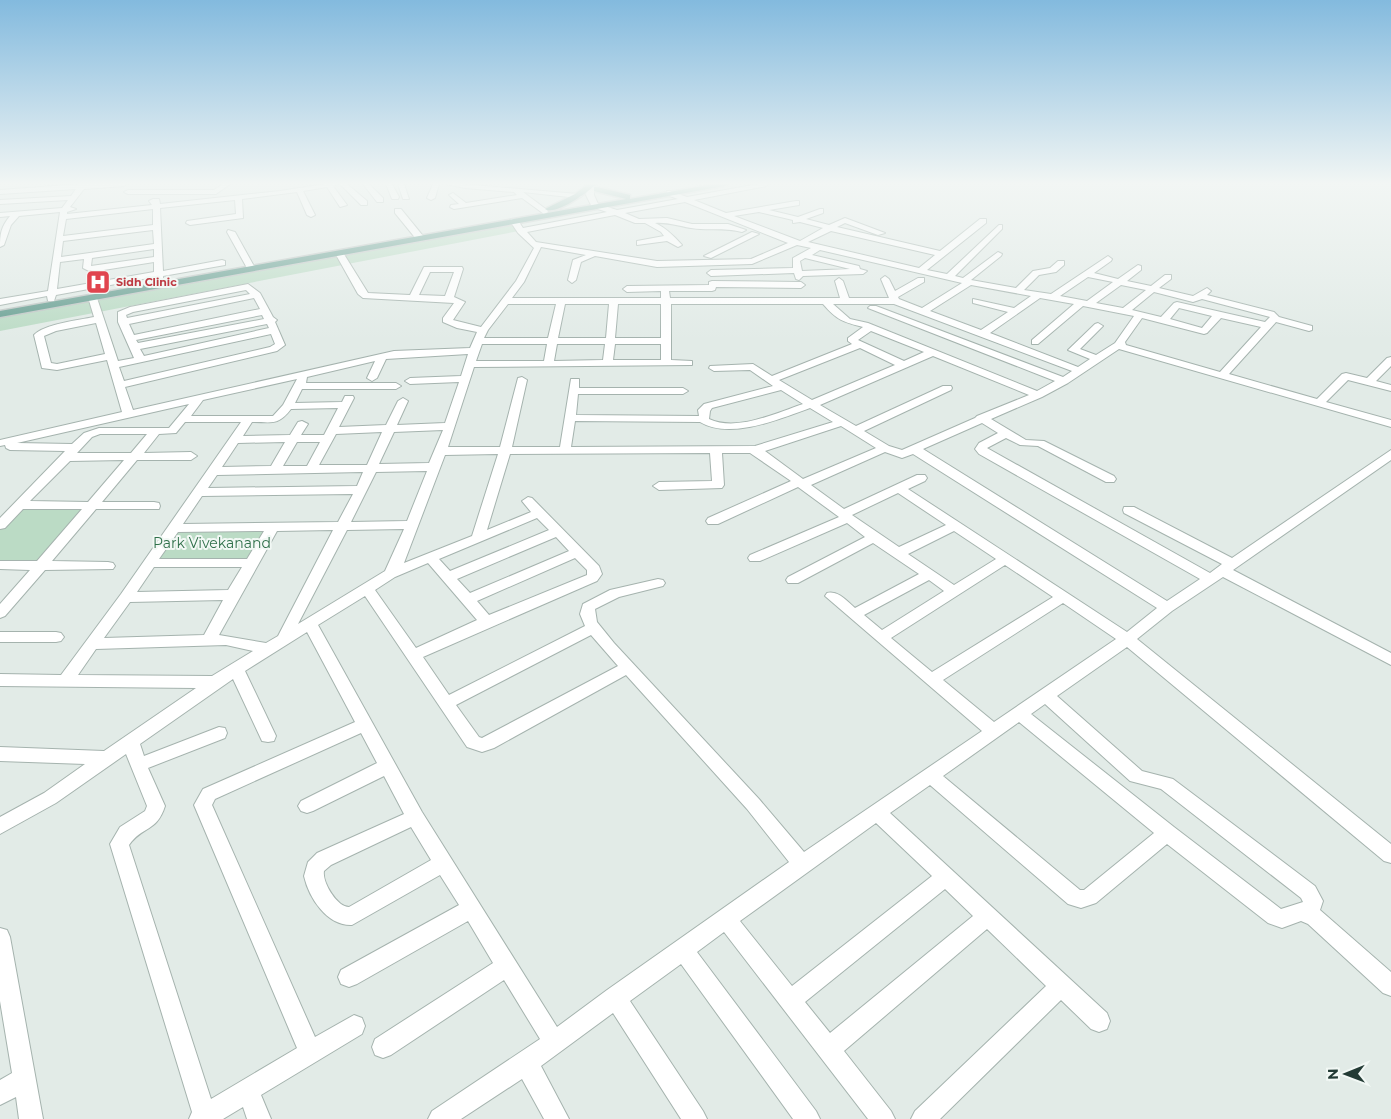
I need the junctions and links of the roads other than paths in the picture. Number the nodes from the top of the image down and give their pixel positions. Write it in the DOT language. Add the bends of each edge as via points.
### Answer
graph roads {
  1 [pos="81,236"];
  2 [pos="156,236"];
  3 [pos="233,236"];
  4 [pos="433,236"];
  5 [pos="529,236"];
  6 [pos="750,236"];
  7 [pos="771,236"];
  8 [pos="779,236"];
  9 [pos="811,236"];
  10 [pos="865,236"];
  11 [pos="964,236"];
  12 [pos="990,236"];
  13 [pos="420,238"];
  14 [pos="669,238"];
  15 [pos="783,238"];
  16 [pos="59,239"];
  17 [pos="799,242"];
  18 [pos="640,243"];
  19 [pos="536,244"];
  20 [pos="678,245"];
  21 [pos="157,246"];
  22 [pos="819,247"];
  23 [pos="723,249"];
  24 [pos="339,253"];
  25 [pos="594,253"];
  26 [pos="942,254"];
  27 [pos="998,254"];
  28 [pos="743,255"];
  29 [pos="803,255"];
  30 [pos="88,256"];
  31 [pos="709,259"];
  32 [pos="1108,259"];
  33 [pos="57,260"];
  34 [pos="158,260"];
  35 [pos="835,262"];
  36 [pos="222,263"];
  37 [pos="1061,264"];
  38 [pos="251,268"];
  39 [pos="1138,268"];
  40 [pos="920,270"];
  41 [pos="798,272"];
  42 [pos="711,273"];
  43 [pos="158,274"];
  44 [pos="1088,274"];
  45 [pos="839,277"];
  46 [pos="949,277"];
  47 [pos="1168,278"];
  48 [pos="885,279"];
  49 [pos="572,280"];
  50 [pos="921,280"];
  51 [pos="967,281"];
  52 [pos="1120,282"];
  53 [pos="158,285"];
  54 [pos="801,285"];
  55 [pos="712,286"];
  56 [pos="664,288"];
  57 [pos="627,289"];
  58 [pos="1018,291"];
  59 [pos="53,292"];
  60 [pos="1148,293"];
  61 [pos="1038,294"];
  62 [pos="204,295"];
  63 [pos="93,297"];
  64 [pos="1053,297"];
  65 [pos="413,298"];
  66 [pos="449,298"];
  67 [pos="894,299"];
  68 [pos="506,300"];
  69 [pos="561,300"];
  70 [pos="614,300"];
  71 [pos="666,300"];
  72 [pos="714,300"];
  73 [pos="804,300"];
  74 [pos="825,300"];
  75 [pos="845,300"];
  76 [pos="976,301"];
  77 [pos="0,302"];
  78 [pos="261,303"];
  79 [pos="1085,303"];
  80 [pos="871,304"];
  81 [pos="49,305"];
  82 [pos="1177,305"];
  83 [pos="1016,311"];
  84 [pos="1125,311"];
  85 [pos="924,312"];
  86 [pos="0,314"];
  87 [pos="1140,314"];
  88 [pos="1218,315"];
  89 [pos="216,317"];
  90 [pos="1274,318"];
  91 [pos="100,319"];
  92 [pos="177,320"];
  93 [pos="1164,320"];
  94 [pos="274,325"];
  95 [pos="1266,325"];
  96 [pos="1098,326"];
  97 [pos="874,328"];
  98 [pos="1309,328"];
  99 [pos="984,333"];
  100 [pos="129,334"];
  101 [pos="226,341"];
  102 [pos="554,341"];
  103 [pos="610,341"];
  104 [pos="667,341"];
  105 [pos="1036,342"];
  106 [pos="1120,344"];
  107 [pos="860,345"];
  108 [pos="1016,346"];
  109 [pos="477,347"];
  110 [pos="186,350"];
  111 [pos="933,352"];
  112 [pos="998,356"];
  113 [pos="382,357"];
  114 [pos="140,359"];
  115 [pos="1098,359"];
  116 [pos="113,360"];
  117 [pos="1391,360"];
  118 [pos="666,363"];
  119 [pos="688,363"];
  120 [pos="548,364"];
  121 [pos="608,364"];
  122 [pos="903,365"];
  123 [pos="714,368"];
  124 [pos="1080,371"];
  125 [pos="306,373"];
  126 [pos="1223,375"];
  127 [pos="372,378"];
  128 [pos="466,379"];
  129 [pos="410,380"];
  130 [pos="522,380"];
  131 [pos="1064,381"];
  132 [pos="1368,382"];
  133 [pos="776,384"];
  134 [pos="120,385"];
  135 [pos="300,386"];
  136 [pos="355,386"];
  137 [pos="396,386"];
  138 [pos="947,388"];
  139 [pos="1391,388"];
  140 [pos="683,391"];
  141 [pos="1038,395"];
  142 [pos="200,397"];
  143 [pos="403,401"];
  144 [pos="1319,403"];
  145 [pos="810,404"];
  146 [pos="346,405"];
  147 [pos="288,406"];
  148 [pos="128,413"];
  149 [pos="184,418"];
  150 [pos="570,418"];
  151 [pos="981,418"];
  152 [pos="248,419"];
  153 [pos="702,419"];
  154 [pos="843,422"];
  155 [pos="302,424"];
  156 [pos="1391,424"];
  157 [pos="450,426"];
  158 [pos="390,429"];
  159 [pos="856,430"];
  160 [pos="155,432"];
  161 [pos="1006,433"];
  162 [pos="331,435"];
  163 [pos="293,439"];
  164 [pos="234,440"];
  165 [pos="0,443"];
  166 [pos="74,448"];
  167 [pos="886,448"];
  168 [pos="716,449"];
  169 [pos="914,449"];
  170 [pos="504,450"];
  171 [pos="565,450"];
  172 [pos="756,450"];
  173 [pos="440,451"];
  174 [pos="1391,454"];
  175 [pos="190,456"];
  176 [pos="66,457"];
  177 [pos="134,457"];
  178 [pos="434,467"];
  179 [pos="275,470"];
  180 [pos="311,470"];
  181 [pos="370,470"];
  182 [pos="213,471"];
  183 [pos="920,478"];
  184 [pos="1110,479"];
  185 [pos="800,483"];
  186 [pos="659,486"];
  187 [pos="900,489"];
  188 [pos="361,490"];
  189 [pos="198,492"];
  190 [pos="528,501"];
  191 [pos="19,505"];
  192 [pos="93,505"];
  193 [pos="154,506"];
  194 [pos="1129,510"];
  195 [pos="539,513"];
  196 [pos="846,516"];
  197 [pos="2,520"];
  198 [pos="713,521"];
  199 [pos="411,525"];
  200 [pos="274,526"];
  201 [pos="342,526"];
  202 [pos="956,526"];
  203 [pos="173,528"];
  204 [pos="557,532"];
  205 [pos="874,537"];
  206 [pos="476,540"];
  207 [pos="577,552"];
  208 [pos="898,553"];
  209 [pos="431,558"];
  210 [pos="755,558"];
  211 [pos="1007,558"];
  212 [pos="252,563"];
  213 [pos="149,564"];
  214 [pos="0,565"];
  215 [pos="40,566"];
  216 [pos="108,566"];
  217 [pos="1222,571"];
  218 [pos="390,574"];
  219 [pos="930,574"];
  220 [pos="447,578"];
  221 [pos="793,580"];
  222 [pos="658,583"];
  223 [pos="368,590"];
  224 [pos="954,591"];
  225 [pos="233,595"];
  226 [pos="832,596"];
  227 [pos="1064,596"];
  228 [pos="126,597"];
  229 [pos="466,600"];
  230 [pos="1167,608"];
  231 [pos="0,613"];
  232 [pos="854,614"];
  233 [pos="487,622"];
  234 [pos="310,623"];
  235 [pos="593,628"];
  236 [pos="0,637"];
  237 [pos="56,637"];
  238 [pos="286,637"];
  239 [pos="881,637"];
  240 [pos="1127,639"];
  241 [pos="209,640"];
  242 [pos="92,644"];
  243 [pos="268,649"];
  244 [pos="414,655"];
  245 [pos="1391,660"];
  246 [pos="628,667"];
  247 [pos="236,669"];
  248 [pos="0,680"];
  249 [pos="931,680"];
  250 [pos="65,681"];
  251 [pos="215,682"];
  252 [pos="1045,695"];
  253 [pos="447,703"];
  254 [pos="1019,713"];
  255 [pos="366,724"];
  256 [pos="994,731"];
  257 [pos="219,733"];
  258 [pos="268,736"];
  259 [pos="131,742"];
  260 [pos="0,754"];
  261 [pos="107,758"];
  262 [pos="138,765"];
  263 [pos="388,766"];
  264 [pos="930,775"];
  265 [pos="307,806"];
  266 [pos="877,812"];
  267 [pos="415,817"];
  268 [pos="0,826"];
  269 [pos="1167,833"];
  270 [pos="1391,855"];
  271 [pos="444,863"];
  272 [pos="802,864"];
  273 [pos="946,877"];
  274 [pos="472,908"];
  275 [pos="1304,913"];
  276 [pos="988,916"];
  277 [pos="726,919"];
  278 [pos="0,937"];
  279 [pos="683,950"];
  280 [pos="507,966"];
  281 [pos="3,974"];
  282 [pos="350,977"];
  283 [pos="1061,986"];
  284 [pos="1391,986"];
  285 [pos="615,997"];
  286 [pos="790,1001"];
  287 [pos="1099,1021"];
  288 [pos="354,1026"];
  289 [pos="554,1042"];
  290 [pos="383,1047"];
  291 [pos="828,1049"];
  292 [pos="311,1053"];
  293 [pos="526,1063"];
  294 [pos="24,1079"];
  295 [pos="248,1091"];
  296 [pos="0,1093"];
  297 [pos="203,1118"];
  298 [pos="31,1119"];
  299 [pos="259,1119"];
  300 [pos="440,1119"];
  301 [pos="557,1119"];
  302 [pos="695,1119"];
  303 [pos="808,1119"];
  304 [pos="883,1119"];
  305 [pos="923,1119"];
  1 -- 16 [label="street"];
  2 -- 21 [label="street"];
  3 -- 38 [label="street"];
  4 -- 13 [label="main road"];
  5 -- 19 [label="street"];
  6 -- 23 [label="street"];
  7 -- 15 [label="street"];
  8 -- 15 [label="street"];
  9 -- 17 [label="street"];
  10 -- 26 [label="street"];
  11 -- 26 [label="street"];
  12 -- 46 [label="street"];
  13 -- 24 [label="main road"];
  14 -- 18 [label="street"];
  14 -- 20 [label="street"];
  15 -- 17 [label="street"];
  16 -- 33 [label="street"];
  17 -- 22 [label="street"];
  17 -- 31 [label="street" via="752,261"];
  19 -- 25 [label="street"];
  19 -- 68 [label="street" via="538,248 520,282"];
  21 -- 30 [label="street"];
  21 -- 34 [label="street"];
  22 -- 29 [label="street"];
  22 -- 40 [label="street"];
  23 -- 28 [label="street"];
  23 -- 31 [label="street"];
  24 -- 38 [label="main road"];
  24 -- 65 [label="street" via="362,294"];
  25 -- 31 [label="street" via="652,264"];
  25 -- 49 [label="street" via="577,260"];
  26 -- 40 [label="street"];
  27 -- 51 [label="street"];
  29 -- 35 [label="street"];
  29 -- 41 [label="street" via="796,260"];
  30 -- 33 [label="street"];
  30 -- 34 [label="street" via="88,269"];
  31 -- 42 [label="street"];
  32 -- 44 [label="street"];
  33 -- 59 [label="street"];
  34 -- 43 [label="street"];
  35 -- 45 [label="street"];
  35 -- 45 [label="street" via="863,271"];
  36 -- 43 [label="street"];
  37 -- 58 [label="street" via="1053,270 1036,273"];
  38 -- 53 [label="main road"];
  39 -- 52 [label="street"];
  40 -- 46 [label="street"];
  41 -- 42 [label="street"];
  41 -- 45 [label="street"];
  41 -- 54 [label="street"];
  42 -- 55 [label="street"];
  43 -- 53 [label="street"];
  43 -- 59 [label="street"];
  44 -- 52 [label="street"];
  44 -- 64 [label="street"];
  45 -- 75 [label="street"];
  46 -- 51 [label="street"];
  47 -- 60 [label="street"];
  48 -- 67 [label="street"];
  50 -- 67 [label="street"];
  51 -- 58 [label="street"];
  51 -- 85 [label="street"];
  52 -- 60 [label="street"];
  52 -- 79 [label="street"];
  53 -- 63 [label="main road"];
  54 -- 55 [label="street"];
  54 -- 73 [label="street"];
  55 -- 56 [label="street"];
  55 -- 72 [label="street"];
  56 -- 57 [label="street"];
  56 -- 71 [label="street"];
  58 -- 61 [label="street"];
  59 -- 77 [label="street"];
  59 -- 81 [label="street"];
  60 -- 82 [label="street"];
  60 -- 84 [label="street"];
  60 -- 90 [label="street" via="1193,299 1204,293 1271,314"];
  61 -- 64 [label="street"];
  61 -- 83 [label="street"];
  62 -- 78 [label="street" via="248,287"];
  62 -- 89 [label="street"];
  62 -- 92 [label="street"];
  63 -- 81 [label="main road"];
  63 -- 91 [label="street"];
  64 -- 79 [label="street"];
  65 -- 66 [label="street"];
  65 -- 66 [label="street" via="427,269 459,268"];
  66 -- 109 [label="street" via="460,302 448,322 460,326"];
  67 -- 80 [label="street"];
  67 -- 85 [label="street"];
  68 -- 69 [label="street"];
  68 -- 109 [label="street"];
  69 -- 70 [label="street"];
  69 -- 102 [label="street"];
  70 -- 71 [label="street"];
  70 -- 103 [label="street"];
  71 -- 72 [label="street"];
  71 -- 104 [label="street"];
  72 -- 73 [label="street"];
  73 -- 74 [label="street"];
  74 -- 75 [label="street"];
  74 -- 97 [label="street" via="842,318"];
  75 -- 80 [label="street"];
  76 -- 83 [label="street"];
  78 -- 89 [label="street"];
  78 -- 89 [label="street"];
  78 -- 94 [label="street"];
  79 -- 84 [label="street"];
  79 -- 105 [label="street"];
  80 -- 97 [label="street"];
  80 -- 112 [label="street"];
  81 -- 86 [label="main road"];
  82 -- 88 [label="street"];
  82 -- 93 [label="street"];
  83 -- 99 [label="street"];
  84 -- 87 [label="street"];
  85 -- 99 [label="street"];
  87 -- 93 [label="street"];
  87 -- 106 [label="street"];
  88 -- 93 [label="street" via="1204,331"];
  88 -- 95 [label="street"];
  89 -- 92 [label="street"];
  89 -- 92 [label="street"];
  89 -- 94 [label="street"];
  89 -- 101 [label="street"];
  90 -- 95 [label="street"];
  90 -- 98 [label="street"];
  91 -- 116 [label="street"];
  91 -- 116 [label="street" via="40,334 46,366"];
  92 -- 100 [label="street"];
  92 -- 100 [label="street"];
  92 -- 100 [label="street" via="122,312"];
  92 -- 110 [label="street"];
  94 -- 101 [label="street"];
  94 -- 134 [label="street" via="280,345 274,349"];
  95 -- 126 [label="street"];
  96 -- 115 [label="street" via="1073,350"];
  97 -- 107 [label="street" via="853,338"];
  97 -- 111 [label="street"];
  99 -- 108 [label="street"];
  100 -- 114 [label="street"];
  101 -- 110 [label="street"];
  102 -- 103 [label="street"];
  102 -- 109 [label="street"];
  102 -- 120 [label="street"];
  103 -- 104 [label="street"];
  103 -- 121 [label="street"];
  104 -- 118 [label="street"];
  106 -- 115 [label="street"];
  106 -- 126 [label="street"];
  107 -- 122 [label="street"];
  107 -- 133 [label="street"];
  108 -- 112 [label="street"];
  108 -- 124 [label="street"];
  109 -- 113 [label="street"];
  109 -- 120 [label="street"];
  109 -- 128 [label="street"];
  110 -- 114 [label="street"];
  111 -- 122 [label="street"];
  111 -- 141 [label="street"];
  112 -- 131 [label="street"];
  113 -- 125 [label="street"];
  113 -- 127 [label="street"];
  114 -- 116 [label="street"];
  115 -- 124 [label="street"];
  116 -- 134 [label="street"];
  117 -- 132 [label="street"];
  118 -- 119 [label="street"];
  118 -- 121 [label="street"];
  120 -- 121 [label="street"];
  122 -- 145 [label="street"];
  123 -- 133 [label="street" via="753,367"];
  124 -- 131 [label="street"];
  125 -- 135 [label="street"];
  125 -- 142 [label="street"];
  126 -- 144 [label="street"];
  128 -- 129 [label="street"];
  128 -- 157 [label="street"];
  130 -- 170 [label="street"];
  131 -- 141 [label="street"];
  132 -- 139 [label="street"];
  132 -- 144 [label="street" via="1344,377"];
  133 -- 145 [label="street"];
  133 -- 153 [label="street" via="706,407"];
  134 -- 148 [label="street"];
  135 -- 136 [label="street"];
  135 -- 147 [label="street"];
  136 -- 137 [label="street"];
  136 -- 146 [label="street"];
  138 -- 159 [label="street"];
  140 -- 150 [label="street" via="575,386"];
  141 -- 151 [label="street"];
  142 -- 148 [label="street"];
  142 -- 149 [label="street"];
  143 -- 158 [label="street"];
  144 -- 156 [label="street"];
  145 -- 153 [label="street" via="747,424 710,425"];
  145 -- 154 [label="street"];
  146 -- 147 [label="street"];
  146 -- 162 [label="street"];
  147 -- 152 [label="street" via="278,418"];
  148 -- 165 [label="street"];
  149 -- 152 [label="street"];
  149 -- 160 [label="street" via="172,431"];
  150 -- 153 [label="street"];
  150 -- 171 [label="street"];
  151 -- 161 [label="street"];
  151 -- 169 [label="street"];
  152 -- 164 [label="street"];
  154 -- 159 [label="street"];
  154 -- 172 [label="street"];
  155 -- 163 [label="street"];
  157 -- 158 [label="street"];
  157 -- 173 [label="street"];
  158 -- 162 [label="street"];
  158 -- 181 [label="street"];
  159 -- 167 [label="street"];
  160 -- 166 [label="street" via="99,431 88,435"];
  160 -- 177 [label="street"];
  161 -- 184 [label="street" via="1024,443 1040,443"];
  161 -- 217 [label="street" via="981,449"];
  162 -- 163 [label="street"];
  162 -- 180 [label="street"];
  163 -- 164 [label="street"];
  163 -- 179 [label="street"];
  164 -- 182 [label="street"];
  165 -- 166 [label="street"];
  166 -- 176 [label="street"];
  167 -- 169 [label="street" via="902,454"];
  167 -- 185 [label="street"];
  168 -- 171 [label="street"];
  168 -- 172 [label="street"];
  168 -- 186 [label="street" via="718,485"];
  169 -- 230 [label="street"];
  170 -- 171 [label="street"];
  170 -- 173 [label="street"];
  170 -- 206 [label="street"];
  172 -- 185 [label="street"];
  173 -- 178 [label="street"];
  174 -- 217 [label="street"];
  175 -- 177 [label="street"];
  176 -- 177 [label="street"];
  176 -- 191 [label="street"];
  177 -- 192 [label="street"];
  178 -- 181 [label="street"];
  178 -- 199 [label="street"];
  179 -- 180 [label="street"];
  179 -- 182 [label="street"];
  180 -- 181 [label="street"];
  181 -- 188 [label="street"];
  182 -- 189 [label="street"];
  183 -- 187 [label="street"];
  185 -- 196 [label="street"];
  185 -- 198 [label="street"];
  187 -- 196 [label="street"];
  187 -- 202 [label="street"];
  188 -- 189 [label="street"];
  188 -- 201 [label="street"];
  189 -- 203 [label="street"];
  190 -- 195 [label="street"];
  191 -- 192 [label="street"];
  191 -- 197 [label="street"];
  192 -- 193 [label="street"];
  192 -- 215 [label="street"];
  194 -- 217 [label="street"];
  195 -- 204 [label="street"];
  195 -- 206 [label="street"];
  196 -- 205 [label="street"];
  196 -- 210 [label="street"];
  199 -- 201 [label="street"];
  199 -- 218 [label="street"];
  200 -- 201 [label="street"];
  200 -- 203 [label="street"];
  200 -- 212 [label="street"];
  201 -- 238 [label="street"];
  202 -- 208 [label="street"];
  202 -- 211 [label="street"];
  203 -- 213 [label="street"];
  204 -- 207 [label="street"];
  204 -- 220 [label="street"];
  205 -- 208 [label="street"];
  205 -- 221 [label="street"];
  206 -- 209 [label="street"];
  207 -- 229 [label="street"];
  207 -- 233 [label="street" via="594,569 596,573 592,578"];
  208 -- 219 [label="street"];
  209 -- 218 [label="street"];
  209 -- 220 [label="street"];
  211 -- 224 [label="street"];
  211 -- 227 [label="street"];
  212 -- 213 [label="street"];
  212 -- 225 [label="street"];
  213 -- 228 [label="street"];
  214 -- 215 [label="street"];
  215 -- 216 [label="street"];
  215 -- 231 [label="street"];
  217 -- 230 [label="street"];
  217 -- 245 [label="street"];
  218 -- 223 [label="street"];
  219 -- 224 [label="street"];
  219 -- 232 [label="street"];
  220 -- 229 [label="street"];
  222 -- 235 [label="street" via="615,593 588,606 586,614"];
  223 -- 234 [label="street"];
  223 -- 244 [label="street"];
  224 -- 239 [label="street"];
  225 -- 228 [label="street"];
  225 -- 241 [label="street"];
  226 -- 232 [label="street"];
  227 -- 240 [label="street"];
  227 -- 249 [label="street"];
  228 -- 242 [label="street"];
  229 -- 233 [label="street"];
  230 -- 240 [label="street"];
  232 -- 239 [label="street"];
  233 -- 244 [label="street"];
  234 -- 238 [label="street"];
  234 -- 255 [label="street"];
  235 -- 246 [label="street"];
  235 -- 253 [label="street"];
  236 -- 237 [label="street"];
  238 -- 243 [label="street"];
  239 -- 249 [label="street"];
  240 -- 252 [label="street"];
  240 -- 270 [label="street"];
  241 -- 242 [label="street"];
  241 -- 243 [label="street" via="234,640"];
  242 -- 250 [label="street"];
  243 -- 247 [label="street"];
  244 -- 253 [label="street"];
  246 -- 253 [label="street" via="482,745 473,742"];
  246 -- 272 [label="street" via="753,804"];
  247 -- 251 [label="street"];
  247 -- 258 [label="street"];
  248 -- 250 [label="street"];
  249 -- 256 [label="street"];
  250 -- 251 [label="street"];
  251 -- 259 [label="street"];
  252 -- 254 [label="street"];
  252 -- 275 [label="street" via="1136,776 1167,784 1308,892 1314,904"];
  254 -- 256 [label="street"];
  254 -- 269 [label="street"];
  255 -- 263 [label="street"];
  255 -- 292 [label="street" via="209,794 203,805"];
  256 -- 264 [label="street"];
  257 -- 262 [label="street"];
  259 -- 261 [label="street"];
  259 -- 262 [label="street"];
  260 -- 261 [label="street"];
  261 -- 268 [label="street" via="39,805"];
  262 -- 297 [label="street" via="156,811 127,833 119,844"];
  263 -- 265 [label="street"];
  263 -- 267 [label="street"];
  264 -- 266 [label="street"];
  264 -- 269 [label="street" via="1075,898 1089,897"];
  266 -- 272 [label="street"];
  266 -- 273 [label="street"];
  267 -- 271 [label="street"];
  267 -- 271 [label="street" via="324,860 314,868 314,879 334,913 344,918 352,916"];
  269 -- 275 [label="street" via="1275,917 1282,919"];
  271 -- 274 [label="street"];
  272 -- 277 [label="street"];
  273 -- 276 [label="street"];
  273 -- 286 [label="street"];
  274 -- 280 [label="street"];
  274 -- 282 [label="street"];
  275 -- 284 [label="street" via="1315,918"];
  276 -- 283 [label="street"];
  276 -- 291 [label="street"];
  277 -- 279 [label="street"];
  277 -- 286 [label="street"];
  278 -- 281 [label="street"];
  279 -- 285 [label="street"];
  279 -- 303 [label="street"];
  280 -- 289 [label="street"];
  280 -- 290 [label="street"];
  281 -- 294 [label="street"];
  283 -- 287 [label="street"];
  283 -- 305 [label="street"];
  285 -- 289 [label="street"];
  285 -- 302 [label="street"];
  286 -- 291 [label="street"];
  288 -- 292 [label="street"];
  289 -- 293 [label="street"];
  291 -- 304 [label="street"];
  292 -- 295 [label="street"];
  293 -- 300 [label="street"];
  293 -- 301 [label="street"];
  294 -- 296 [label="street"];
  294 -- 298 [label="street"];
  295 -- 297 [label="street"];
  295 -- 299 [label="street"];
}
